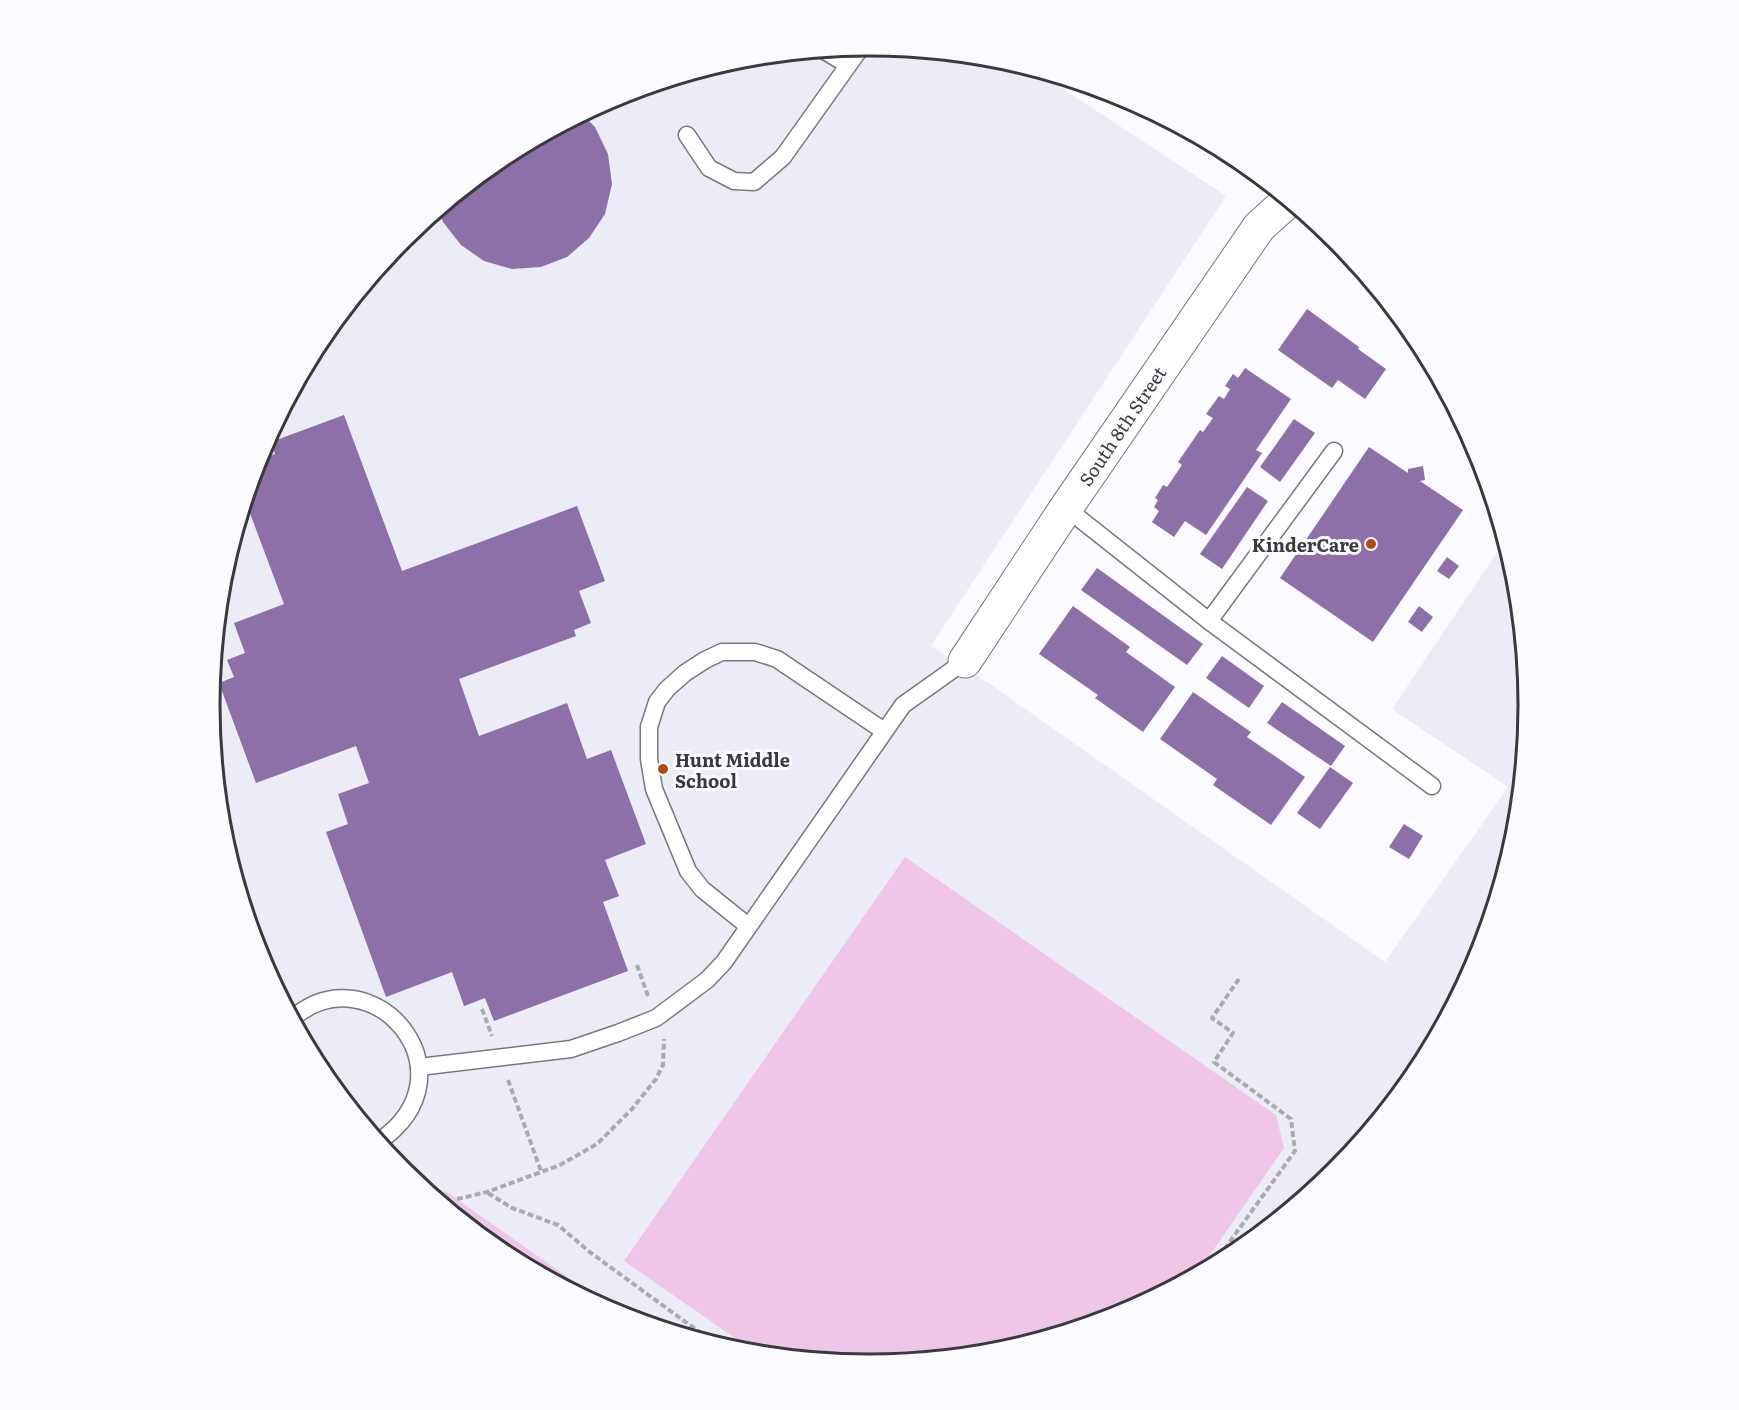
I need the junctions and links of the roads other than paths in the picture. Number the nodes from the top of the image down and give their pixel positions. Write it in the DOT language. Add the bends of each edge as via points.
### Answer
graph roads {
  1 [pos="854,56"];
  2 [pos="835,57"];
  3 [pos="848,65"];
  4 [pos="687,135"];
  5 [pos="1283,205"];
  6 [pos="1334,451"];
  7 [pos="1066,508"];
  8 [pos="1209,621"];
  9 [pos="965,661"];
  10 [pos="884,731"];
  11 [pos="1432,786"];
  12 [pos="748,926"];
  13 [pos="299,1014"];
  14 [pos="419,1067"];
  15 [pos="385,1137"];
  1 -- 3 [label="lane"];
  2 -- 3 [label="lane"];
  3 -- 4 [label="lane" via="783,157 754,182 734,181 709,168"];
  5 -- 7 [label="street, South 8th Street" via="1259,226"];
  6 -- 8 [label="lane"];
  7 -- 8 [label="lane"];
  7 -- 9 [label="street, South 8th Street"];
  8 -- 11 [label="lane"];
  9 -- 10 [label="lane" via="903,705"];
  10 -- 12 [label="lane"];
  10 -- 12 [label="lane" via="777,659 755,652 722,652 705,660 667,688 657,702 649,727 654,789 688,871 702,889"];
  12 -- 14 [label="lane" via="707,980 656,1018 571,1049"];
  13 -- 14 [label="lane" via="327,1000 363,1001 380,1008 407,1032"];
  14 -- 15 [label="lane" via="414,1103 405,1119"];
}
